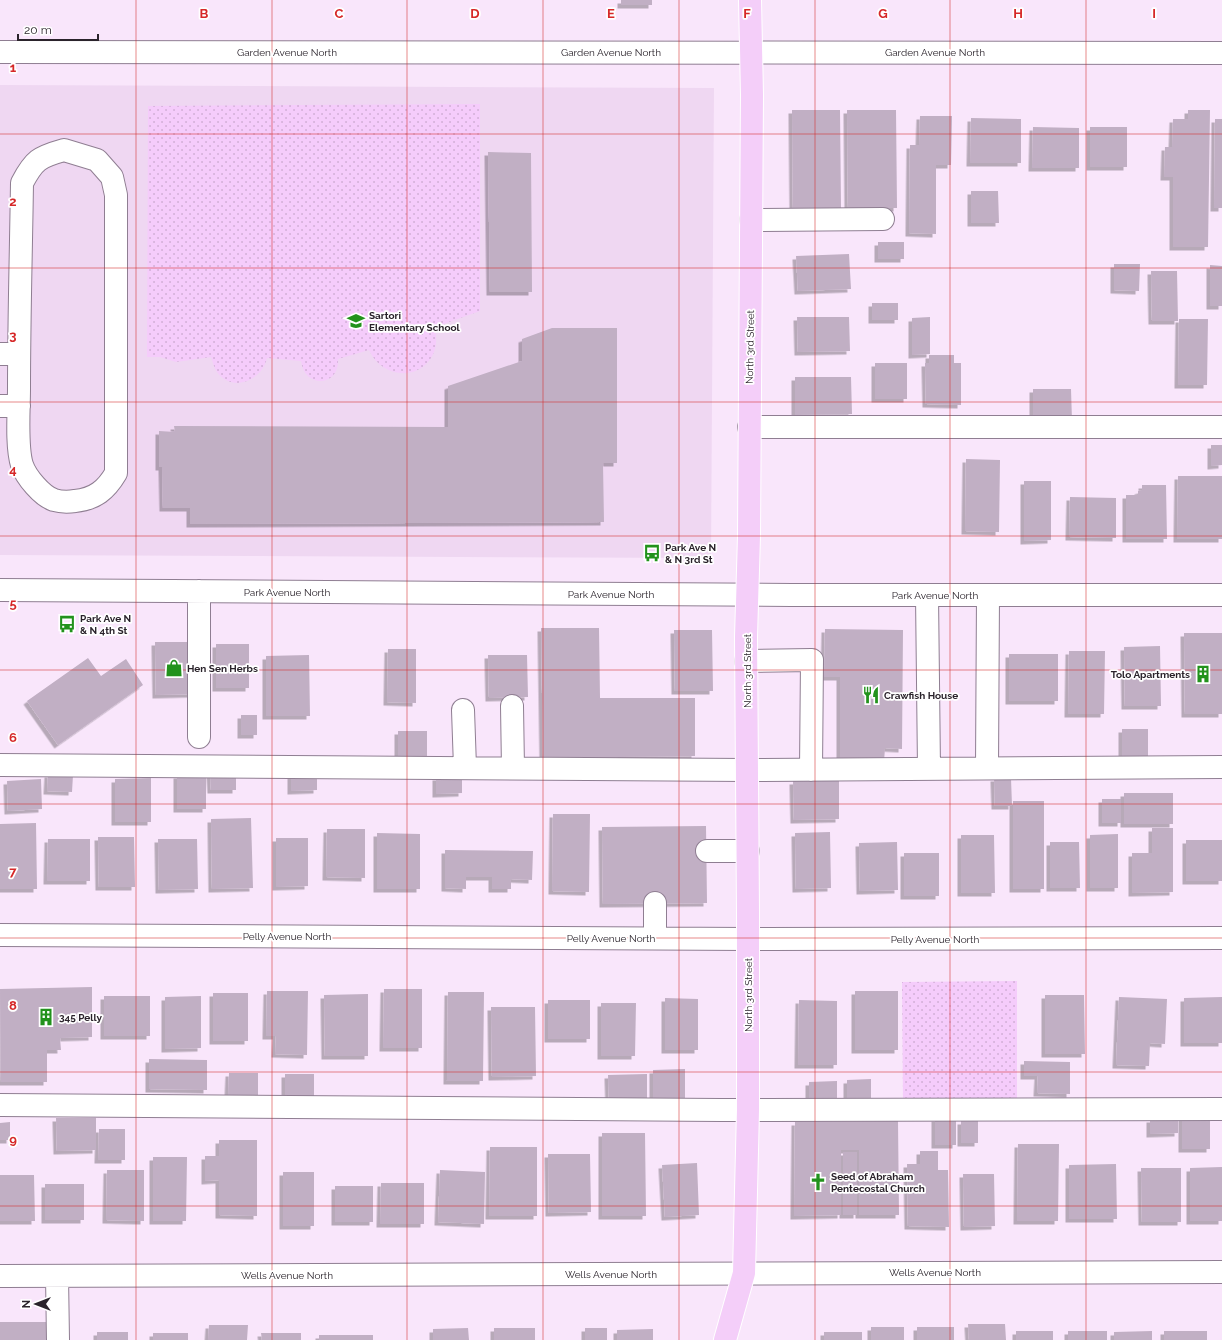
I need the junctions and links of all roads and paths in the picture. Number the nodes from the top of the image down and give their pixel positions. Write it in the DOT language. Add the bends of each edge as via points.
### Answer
graph roads {
  1 [pos="750,0"];
  2 [pos="0,52"];
  3 [pos="750,52"];
  4 [pos="1222,53"];
  5 [pos="883,219"];
  6 [pos="751,220"];
  7 [pos="10,354"];
  8 [pos="10,406"];
  9 [pos="749,427"];
  10 [pos="1222,427"];
  11 [pos="0,590"];
  12 [pos="199,591"];
  13 [pos="748,594"];
  14 [pos="927,595"];
  15 [pos="988,595"];
  16 [pos="1222,595"];
  17 [pos="746,661"];
  18 [pos="512,706"];
  19 [pos="463,710"];
  20 [pos="199,737"];
  21 [pos="0,764"];
  22 [pos="465,767"];
  23 [pos="1222,767"];
  24 [pos="513,768"];
  25 [pos="987,768"];
  26 [pos="929,769"];
  27 [pos="747,770"];
  28 [pos="811,770"];
  29 [pos="707,851"];
  30 [pos="748,851"];
  31 [pos="655,903"];
  32 [pos="0,935"];
  33 [pos="655,938"];
  34 [pos="1222,938"];
  35 [pos="748,939"];
  36 [pos="0,1105"];
  37 [pos="1222,1109"];
  38 [pos="748,1110"];
  39 [pos="1222,1272"];
  40 [pos="744,1273"];
  41 [pos="0,1276"];
  42 [pos="57,1276"];
  43 [pos="58,1340"];
  44 [pos="725,1340"];
  1 -- 3 [label="main road, North 3rd Street"];
  2 -- 3 [label="street, Garden Avenue North"];
  3 -- 4 [label="street, Garden Avenue North"];
  3 -- 6 [label="main road, North 3rd Street"];
  5 -- 6 [label="street"];
  6 -- 9 [label="main road, North 3rd Street"];
  7 -- 8 [label="street"];
  7 -- 8 [label="street" via="22,183 31,166 45,156 64,150 97,160 112,177 116,195 116,474 109,485 96,496 82,501 53,500 44,494 32,482 22,466"];
  9 -- 10 [label="street"];
  9 -- 13 [label="main road, North 3rd Street"];
  11 -- 12 [label="street, Park Avenue North"];
  12 -- 13 [label="street, Park Avenue North"];
  12 -- 20 [label="street"];
  13 -- 14 [label="street, Park Avenue North"];
  13 -- 17 [label="main road, North 3rd Street"];
  14 -- 15 [label="street, Park Avenue North"];
  14 -- 26 [label="street"];
  15 -- 16 [label="street, Park Avenue North"];
  15 -- 25 [label="street"];
  17 -- 27 [label="main road, North 3rd Street"];
  17 -- 28 [label="street" via="812,660"];
  18 -- 24 [label="street"];
  19 -- 22 [label="street"];
  21 -- 22 [label="street"];
  22 -- 24 [label="street"];
  23 -- 25 [label="street"];
  24 -- 27 [label="street"];
  25 -- 26 [label="street"];
  26 -- 28 [label="street"];
  27 -- 28 [label="street"];
  27 -- 30 [label="main road, North 3rd Street"];
  29 -- 30 [label="street"];
  30 -- 35 [label="main road, North 3rd Street"];
  31 -- 33 [label="street"];
  32 -- 33 [label="street, Pelly Avenue North"];
  33 -- 35 [label="street, Pelly Avenue North"];
  34 -- 35 [label="street, Pelly Avenue North"];
  35 -- 38 [label="main road, North 3rd Street"];
  36 -- 38 [label="street"];
  37 -- 38 [label="street"];
  38 -- 40 [label="main road, North 3rd Street"];
  39 -- 40 [label="street, Wells Avenue North"];
  40 -- 42 [label="street, Wells Avenue North"];
  40 -- 44 [label="main road, North 3rd Street"];
  41 -- 42 [label="street, Wells Avenue North"];
  42 -- 43 [label="street"];
}
